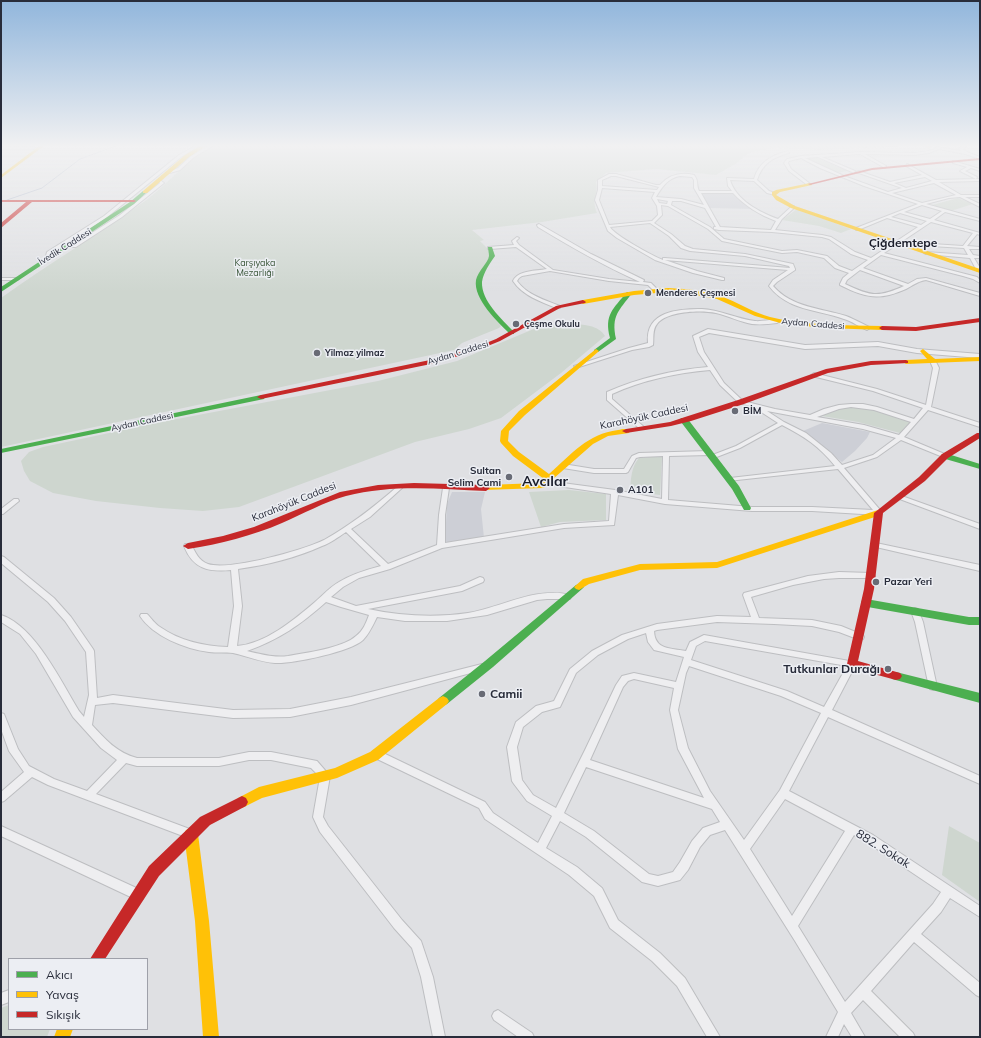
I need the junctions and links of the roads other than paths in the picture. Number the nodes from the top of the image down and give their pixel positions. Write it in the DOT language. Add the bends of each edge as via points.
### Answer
graph roads {
  1 [pos="137,194"];
  2 [pos="140,194"];
  3 [pos="148,194"];
  4 [pos="598,194"];
  5 [pos="656,194"];
  6 [pos="699,194"];
  7 [pos="736,194"];
  8 [pos="774,194"];
  9 [pos="893,194"];
  10 [pos="958,195"];
  11 [pos="980,196"];
  12 [pos="654,198"];
  13 [pos="1,202"];
  14 [pos="30,202"];
  15 [pos="129,202"];
  16 [pos="670,202"];
  17 [pos="658,204"];
  18 [pos="924,204"];
  19 [pos="980,206"];
  20 [pos="706,207"];
  21 [pos="794,207"];
  22 [pos="944,211"];
  23 [pos="901,212"];
  24 [pos="888,217"];
  25 [pos="778,220"];
  26 [pos="980,220"];
  27 [pos="929,221"];
  28 [pos="652,222"];
  29 [pos="105,224"];
  30 [pos="540,225"];
  31 [pos="1,226"];
  32 [pos="607,226"];
  33 [pos="921,226"];
  34 [pos="709,228"];
  35 [pos="719,229"];
  36 [pos="857,229"];
  37 [pos="772,231"];
  38 [pos="978,233"];
  39 [pos="517,238"];
  40 [pos="896,243"];
  41 [pos="517,246"];
  42 [pos="965,246"];
  43 [pos="490,248"];
  44 [pos="980,248"];
  45 [pos="924,253"];
  46 [pos="881,254"];
  47 [pos="970,256"];
  48 [pos="980,257"];
  49 [pos="46,259"];
  50 [pos="657,259"];
  51 [pos="871,260"];
  52 [pos="860,268"];
  53 [pos="550,270"];
  54 [pos="793,270"];
  55 [pos="28,271"];
  56 [pos="975,271"];
  57 [pos="852,273"];
  58 [pos="1,279"];
  59 [pos="17,279"];
  60 [pos="722,279"];
  61 [pos="980,282"];
  62 [pos="909,286"];
  63 [pos="653,287"];
  64 [pos="1,290"];
  65 [pos="629,293"];
  66 [pos="1,295"];
  67 [pos="980,295"];
  68 [pos="558,307"];
  69 [pos="980,320"];
  70 [pos="777,321"];
  71 [pos="867,328"];
  72 [pos="512,333"];
  73 [pos="923,351"];
  74 [pos="980,356"];
  75 [pos="980,359"];
  76 [pos="933,361"];
  77 [pos="577,366"];
  78 [pos="712,368"];
  79 [pos="814,375"];
  80 [pos="741,402"];
  81 [pos="755,406"];
  82 [pos="927,407"];
  83 [pos="811,417"];
  84 [pos="684,420"];
  85 [pos="915,421"];
  86 [pos="782,423"];
  87 [pos="980,425"];
  88 [pos="642,428"];
  89 [pos="980,435"];
  90 [pos="900,438"];
  91 [pos="1,451"];
  92 [pos="666,454"];
  93 [pos="711,455"];
  94 [pos="945,456"];
  95 [pos="563,466"];
  96 [pos="841,467"];
  97 [pos="980,467"];
  98 [pos="730,480"];
  99 [pos="548,481"];
  100 [pos="400,486"];
  101 [pos="446,488"];
  102 [pos="615,492"];
  103 [pos="899,497"];
  104 [pos="16,501"];
  105 [pos="665,502"];
  106 [pos="747,508"];
  107 [pos="1,512"];
  108 [pos="879,513"];
  109 [pos="980,527"];
  110 [pos="347,530"];
  111 [pos="876,544"];
  112 [pos="188,546"];
  113 [pos="441,546"];
  114 [pos="1,558"];
  115 [pos="234,567"];
  116 [pos="387,567"];
  117 [pos="980,568"];
  118 [pos="871,576"];
  119 [pos="480,580"];
  120 [pos="567,597"];
  121 [pos="325,598"];
  122 [pos="866,603"];
  123 [pos="355,609"];
  124 [pos="915,611"];
  125 [pos="374,612"];
  126 [pos="144,616"];
  127 [pos="1,618"];
  128 [pos="756,620"];
  129 [pos="980,621"];
  130 [pos="650,630"];
  131 [pos="860,637"];
  132 [pos="232,650"];
  133 [pos="687,659"];
  134 [pos="489,664"];
  135 [pos="852,664"];
  136 [pos="680,686"];
  137 [pos="933,687"];
  138 [pos="980,698"];
  139 [pos="91,702"];
  140 [pos="825,712"];
  141 [pos="1,716"];
  142 [pos="86,725"];
  143 [pos="376,754"];
  144 [pos="124,759"];
  145 [pos="584,762"];
  146 [pos="31,772"];
  147 [pos="325,776"];
  148 [pos="980,780"];
  149 [pos="783,793"];
  150 [pos="88,796"];
  151 [pos="1,798"];
  152 [pos="716,806"];
  153 [pos="558,813"];
  154 [pos="728,824"];
  155 [pos="852,829"];
  156 [pos="1,831"];
  157 [pos="191,834"];
  158 [pos="744,849"];
  159 [pos="540,850"];
  160 [pos="948,890"];
  161 [pos="139,895"];
  162 [pos="980,912"];
  163 [pos="792,926"];
  164 [pos="913,934"];
  165 [pos="98,958"];
  166 [pos="862,991"];
  167 [pos="980,991"];
  168 [pos="844,1012"];
  169 [pos="498,1016"];
  170 [pos="211,1037"];
  171 [pos="439,1037"];
  172 [pos="528,1037"];
  173 [pos="714,1037"];
  174 [pos="832,1037"];
  175 [pos="859,1037"];
  176 [pos="909,1037"];
  1 -- 15 [label="street"];
  2 -- 15 [label="street, İvedik Caddesi"];
  3 -- 29 [label="street"];
  4 -- 32 [label="street" via="597,200"];
  5 -- 12 [label="street"];
  6 -- 20 [label="street"];
  7 -- 25 [label="street"];
  8 -- 21 [label="street"];
  9 -- 18 [label="street"];
  10 -- 11 [label="street"];
  10 -- 18 [label="street"];
  10 -- 19 [label="street"];
  12 -- 16 [label="street"];
  12 -- 17 [label="street"];
  13 -- 14 [label="street"];
  14 -- 15 [label="street"];
  14 -- 31 [label="street"];
  15 -- 29 [label="street, İvedik Caddesi"];
  15 -- 49 [label="street" via="50,253"];
  16 -- 17 [label="street"];
  16 -- 20 [label="street" via="681,200"];
  16 -- 34 [label="street"];
  17 -- 28 [label="street" via="660,215"];
  18 -- 22 [label="street"];
  18 -- 23 [label="street"];
  20 -- 35 [label="street"];
  21 -- 25 [label="street"];
  21 -- 36 [label="street"];
  22 -- 26 [label="street"];
  22 -- 27 [label="street"];
  23 -- 24 [label="street"];
  23 -- 27 [label="street"];
  24 -- 33 [label="street"];
  24 -- 36 [label="street"];
  25 -- 37 [label="street"];
  27 -- 33 [label="street"];
  27 -- 38 [label="street"];
  28 -- 32 [label="street"];
  28 -- 54 [label="street" via="656,228 688,248 745,255 791,265"];
  29 -- 49 [label="street, İvedik Caddesi"];
  30 -- 63 [label="street" via="557,238"];
  32 -- 50 [label="street" via="608,230 618,237"];
  33 -- 40 [label="street"];
  34 -- 35 [label="street"];
  34 -- 57 [label="street" via="723,240 782,252 825,257 837,267"];
  35 -- 37 [label="street"];
  36 -- 40 [label="street"];
  37 -- 51 [label="street" via="830,238 853,253"];
  38 -- 42 [label="street"];
  39 -- 41 [label="street" via="514,241"];
  40 -- 42 [label="street"];
  40 -- 45 [label="street"];
  40 -- 46 [label="street"];
  41 -- 43 [label="street"];
  41 -- 53 [label="street"];
  42 -- 44 [label="street"];
  42 -- 47 [label="street"];
  43 -- 72 [label="street" via="492,256 482,272 480,292 497,318"];
  45 -- 47 [label="street"];
  45 -- 56 [label="street"];
  46 -- 51 [label="street"];
  46 -- 56 [label="street"];
  47 -- 48 [label="street"];
  47 -- 56 [label="street"];
  49 -- 55 [label="street, İvedik Caddesi"];
  50 -- 54 [label="street"];
  50 -- 60 [label="street"];
  51 -- 52 [label="street"];
  52 -- 57 [label="street"];
  52 -- 62 [label="street"];
  53 -- 63 [label="street"];
  53 -- 68 [label="street" via="521,275 515,281 527,293"];
  54 -- 71 [label="street" via="771,286 776,294 821,312 845,317"];
  55 -- 59 [label="street, İvedik Caddesi"];
  55 -- 66 [label="street" via="31,273"];
  56 -- 61 [label="street"];
  57 -- 62 [label="street" via="842,284 872,296 890,295"];
  58 -- 59 [label="street"];
  59 -- 64 [label="street, İvedik Caddesi"];
  62 -- 67 [label="street" via="919,279 926,279"];
  63 -- 65 [label="street, Aydan Caddesi"];
  63 -- 70 [label="street, Aydan Caddesi" via="710,296"];
  65 -- 68 [label="street, Aydan Caddesi"];
  65 -- 77 [label="street" via="612,314 609,324 612,339"];
  68 -- 72 [label="street, Aydan Caddesi"];
  69 -- 71 [label="street, Aydan Caddesi" via="916,329"];
  70 -- 71 [label="street, Aydan Caddesi" via="809,326"];
  70 -- 77 [label="street" via="756,323 716,312 688,310 659,320 652,329 650,344 647,346"];
  72 -- 91 [label="street, Aydan Caddesi" via="471,350 431,362"];
  73 -- 74 [label="street"];
  73 -- 76 [label="street"];
  73 -- 78 [label="street" via="878,344 805,347 708,331 696,336 701,352"];
  75 -- 76 [label="street, Karahöyük Caddesi"];
  76 -- 79 [label="street, Karahöyük Caddesi" via="871,363"];
  76 -- 82 [label="street" via="936,368"];
  77 -- 99 [label="street" via="504,431 504,441 516,454 541,471"];
  78 -- 80 [label="street" via="722,384"];
  78 -- 88 [label="street" via="666,374 609,393 609,399"];
  79 -- 80 [label="street, Karahöyük Caddesi"];
  79 -- 82 [label="street" via="875,390"];
  80 -- 81 [label="street"];
  80 -- 84 [label="street, Karahöyük Caddesi"];
  81 -- 83 [label="street"];
  81 -- 86 [label="street"];
  82 -- 85 [label="street"];
  82 -- 87 [label="street"];
  83 -- 85 [label="street" via="837,407 853,405 876,408"];
  83 -- 90 [label="street" via="864,427"];
  84 -- 88 [label="street, Karahöyük Caddesi"];
  84 -- 93 [label="street"];
  85 -- 90 [label="street"];
  86 -- 93 [label="street" via="738,447"];
  86 -- 96 [label="street" via="804,434"];
  88 -- 95 [label="street, Karahöyük Caddesi" via="606,434 590,442"];
  89 -- 94 [label="street"];
  90 -- 94 [label="street"];
  90 -- 96 [label="street" via="875,456"];
  92 -- 93 [label="street"];
  92 -- 95 [label="street" via="639,455 626,471 594,471"];
  92 -- 105 [label="street"];
  93 -- 98 [label="street"];
  94 -- 97 [label="street"];
  94 -- 103 [label="street"];
  95 -- 99 [label="street, Karahöyük Caddesi"];
  96 -- 98 [label="street"];
  96 -- 108 [label="street"];
  98 -- 106 [label="street"];
  99 -- 101 [label="street, Karahöyük Caddesi" via="530,487"];
  99 -- 102 [label="street"];
  100 -- 101 [label="street, Karahöyük Caddesi"];
  100 -- 110 [label="street" via="377,508"];
  100 -- 112 [label="street, Karahöyük Caddesi" via="380,487 333,497 247,532 214,542"];
  101 -- 113 [label="street"];
  102 -- 105 [label="street"];
  102 -- 113 [label="street" via="612,523 564,526"];
  103 -- 108 [label="street"];
  103 -- 109 [label="street"];
  104 -- 107 [label="street"];
  105 -- 106 [label="street"];
  106 -- 108 [label="street"];
  108 -- 111 [label="street"];
  108 -- 120 [label="street" via="717,564 640,568 586,581"];
  110 -- 115 [label="street" via="300,552"];
  110 -- 116 [label="street"];
  111 -- 117 [label="street"];
  111 -- 118 [label="street"];
  112 -- 115 [label="street" via="198,562 208,567"];
  113 -- 116 [label="street"];
  114 -- 139 [label="street" via="52,600 90,651 93,695"];
  115 -- 132 [label="street" via="238,606"];
  116 -- 121 [label="street" via="356,576"];
  118 -- 122 [label="street"];
  118 -- 128 [label="street" via="839,575 810,578 747,595"];
  119 -- 123 [label="street" via="462,588"];
  120 -- 125 [label="street" via="537,597 474,615 444,618 387,616"];
  120 -- 134 [label="street"];
  121 -- 123 [label="street"];
  121 -- 132 [label="street" via="301,620 283,631 253,646"];
  122 -- 124 [label="street"];
  122 -- 131 [label="street"];
  123 -- 125 [label="street"];
  124 -- 129 [label="street"];
  124 -- 137 [label="street"];
  125 -- 132 [label="street" via="368,629 357,640 324,652 281,660"];
  126 -- 132 [label="street" via="157,629 182,642"];
  127 -- 142 [label="street" via="23,632 39,652 76,714"];
  128 -- 130 [label="street" via="710,620"];
  128 -- 131 [label="street" via="812,623 840,629"];
  130 -- 133 [label="street" via="650,637 657,648"];
  130 -- 153 [label="street" via="625,637 595,653 573,672 557,704 539,709 519,725 512,747 516,781 530,798"];
  131 -- 135 [label="street"];
  133 -- 135 [label="street" via="693,644 704,638"];
  133 -- 136 [label="street"];
  133 -- 140 [label="street" via="784,693"];
  134 -- 139 [label="street" via="351,701 290,713 234,714 113,699"];
  134 -- 143 [label="street"];
  135 -- 137 [label="street"];
  135 -- 140 [label="street"];
  136 -- 145 [label="street" via="634,676 626,678 620,685"];
  136 -- 152 [label="street" via="674,710 683,749"];
  137 -- 138 [label="street"];
  139 -- 142 [label="street"];
  140 -- 148 [label="street"];
  140 -- 149 [label="street"];
  141 -- 146 [label="street" via="14,751"];
  142 -- 144 [label="street" via="104,745"];
  143 -- 147 [label="street"];
  143 -- 159 [label="street" via="482,805 489,816"];
  144 -- 147 [label="street" via="137,762 182,763 272,756 314,764"];
  144 -- 150 [label="street"];
  145 -- 152 [label="street"];
  145 -- 153 [label="street"];
  146 -- 150 [label="street"];
  146 -- 151 [label="street"];
  147 -- 157 [label="street" via="259,793 205,821"];
  147 -- 171 [label="street" via="318,817 324,829 417,945 427,976"];
  149 -- 155 [label="street, 882. Sokak"];
  149 -- 158 [label="street"];
  150 -- 157 [label="street"];
  152 -- 154 [label="street"];
  153 -- 154 [label="street" via="590,834 646,878 658,881 676,876 696,844 708,831"];
  153 -- 159 [label="street"];
  154 -- 158 [label="street"];
  155 -- 160 [label="street, 882. Sokak"];
  155 -- 163 [label="street"];
  156 -- 161 [label="street"];
  157 -- 161 [label="street" via="154,871"];
  157 -- 170 [label="street" via="202,921"];
  158 -- 163 [label="street"];
  159 -- 173 [label="street" via="573,871 598,892 614,924 656,957 681,982"];
  160 -- 162 [label="street, 882. Sokak"];
  160 -- 164 [label="street" via="937,908"];
  161 -- 165 [label="street"];
  163 -- 168 [label="street"];
  164 -- 166 [label="street"];
  164 -- 167 [label="street"];
  166 -- 168 [label="street"];
  166 -- 176 [label="street"];
  168 -- 174 [label="street"];
  168 -- 175 [label="street"];
  169 -- 172 [label="street"];
}
